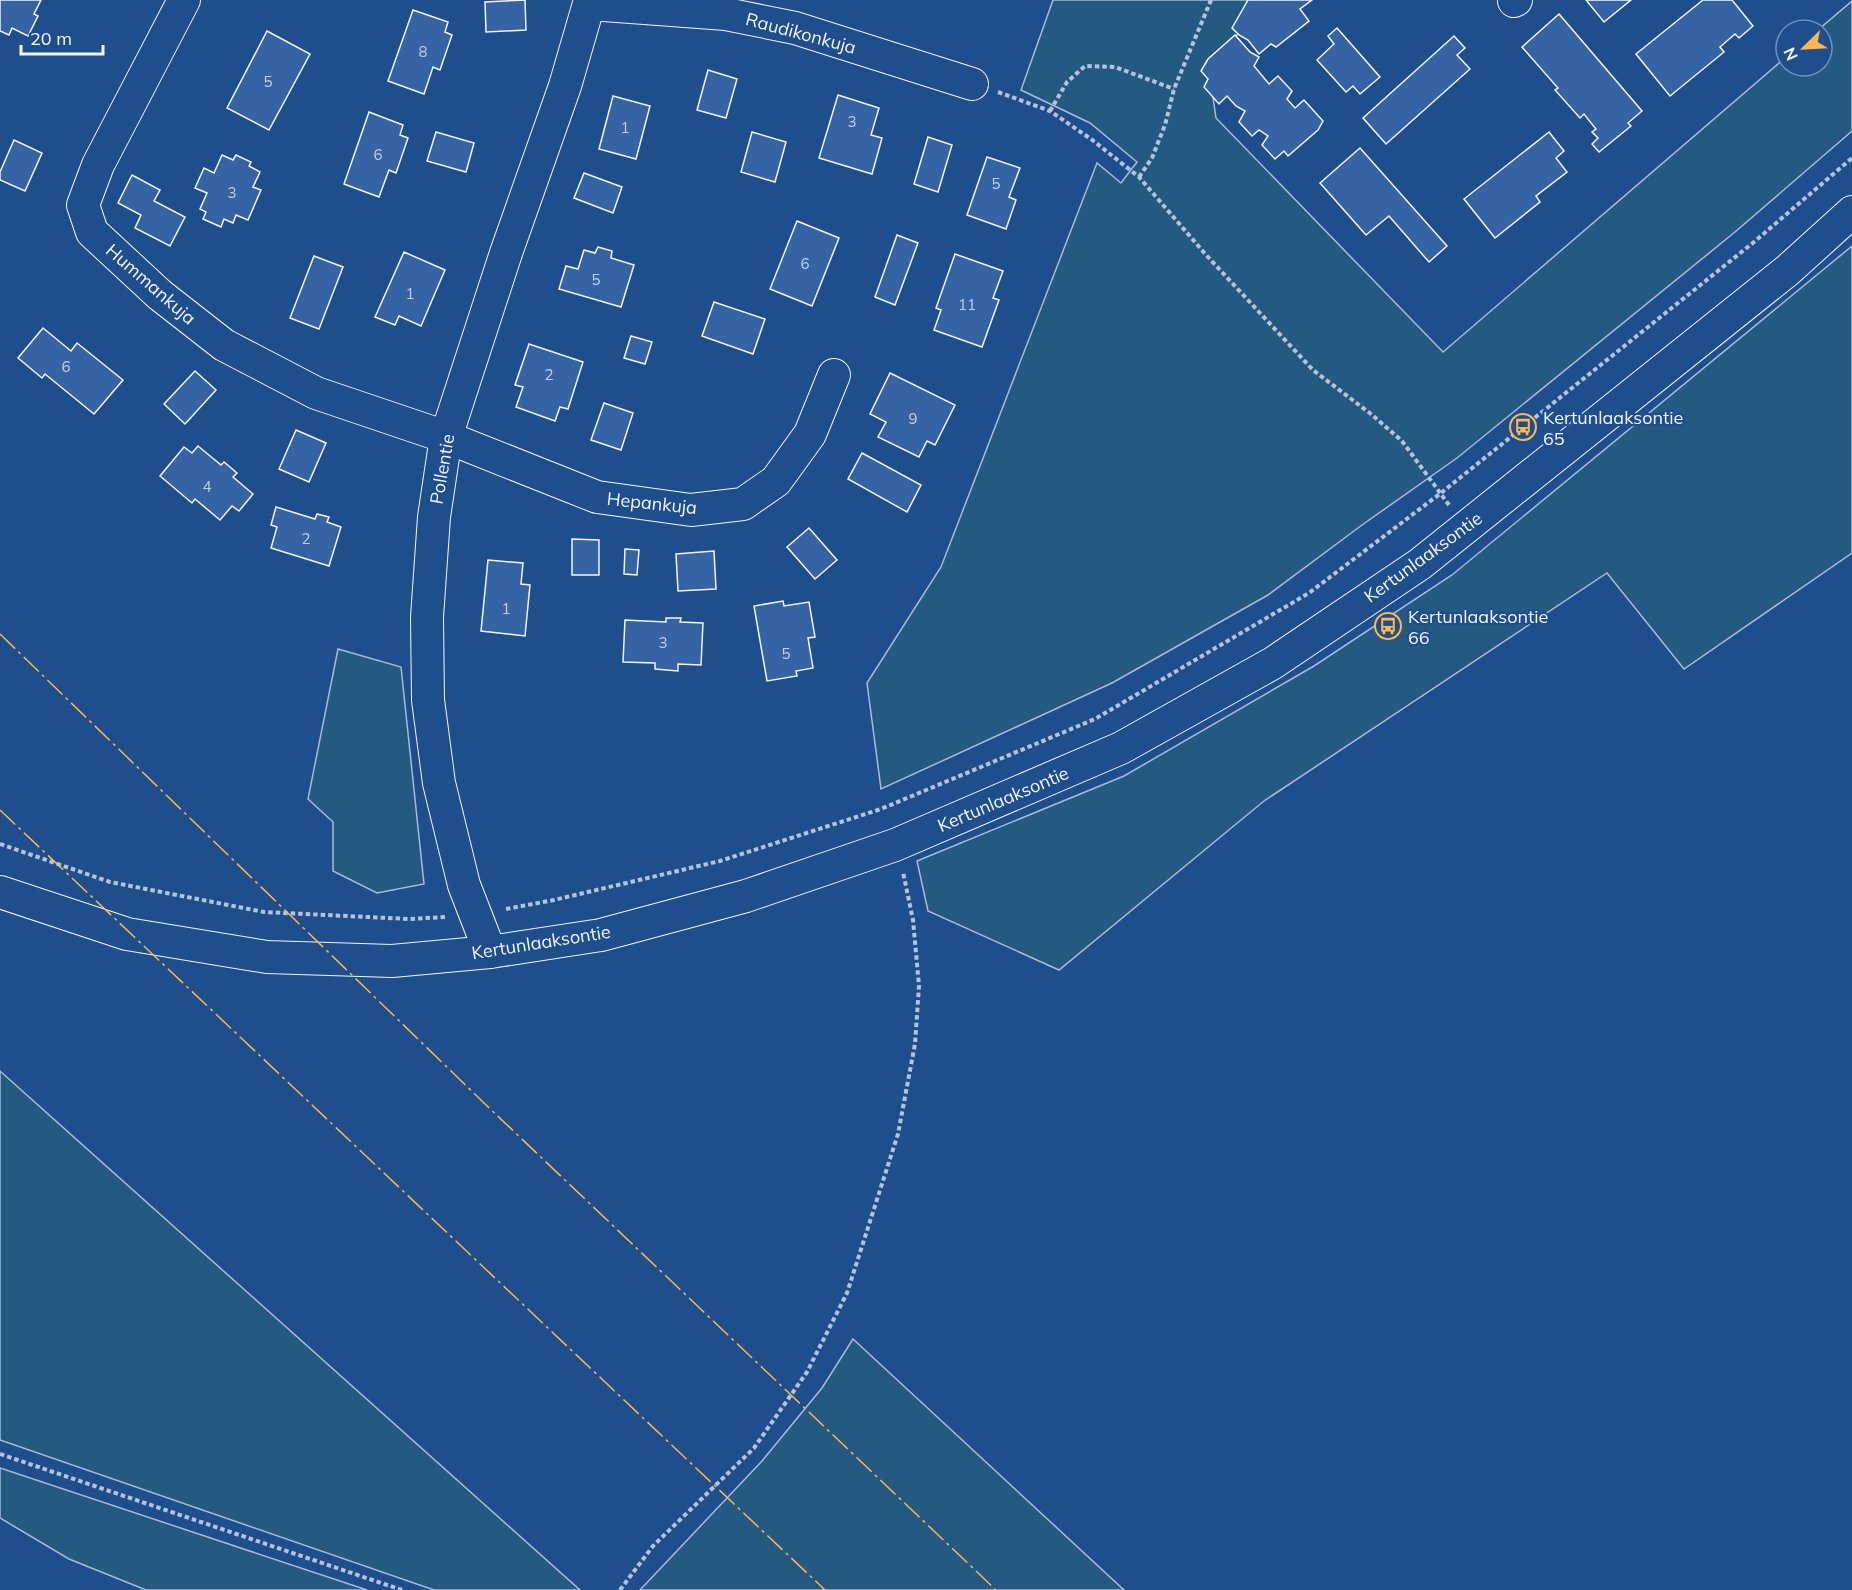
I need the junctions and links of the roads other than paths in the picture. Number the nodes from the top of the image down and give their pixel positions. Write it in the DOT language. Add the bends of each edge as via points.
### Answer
graph roads {
  1 [pos="184,0"];
  2 [pos="590,2"];
  3 [pos="972,84"];
  4 [pos="1852,212"];
  5 [pos="834,375"];
  6 [pos="446,437"];
  7 [pos="0,892"];
  8 [pos="490,952"];
  1 -- 6 [label="street, Hummankuja" via="98,165 83,205 92,232 160,295 224,345 316,393"];
  2 -- 3 [label="street, Raudikonkuja" via="726,14 795,28"];
  2 -- 6 [label="street, Pollentie"];
  4 -- 8 [label="street, Kertunlaaksontie" via="1788,270 1420,564 1273,663 1122,748 895,845 746,896 601,935"];
  5 -- 6 [label="street, Hepankuja" via="810,434 776,481 743,504 691,510 597,497"];
  6 -- 8 [label="street, Pollentie" via="434,517 427,617 428,700 439,783 464,885"];
  7 -- 8 [label="street, Kertunlaaksontie" via="127,934 267,957 392,961"];
}
